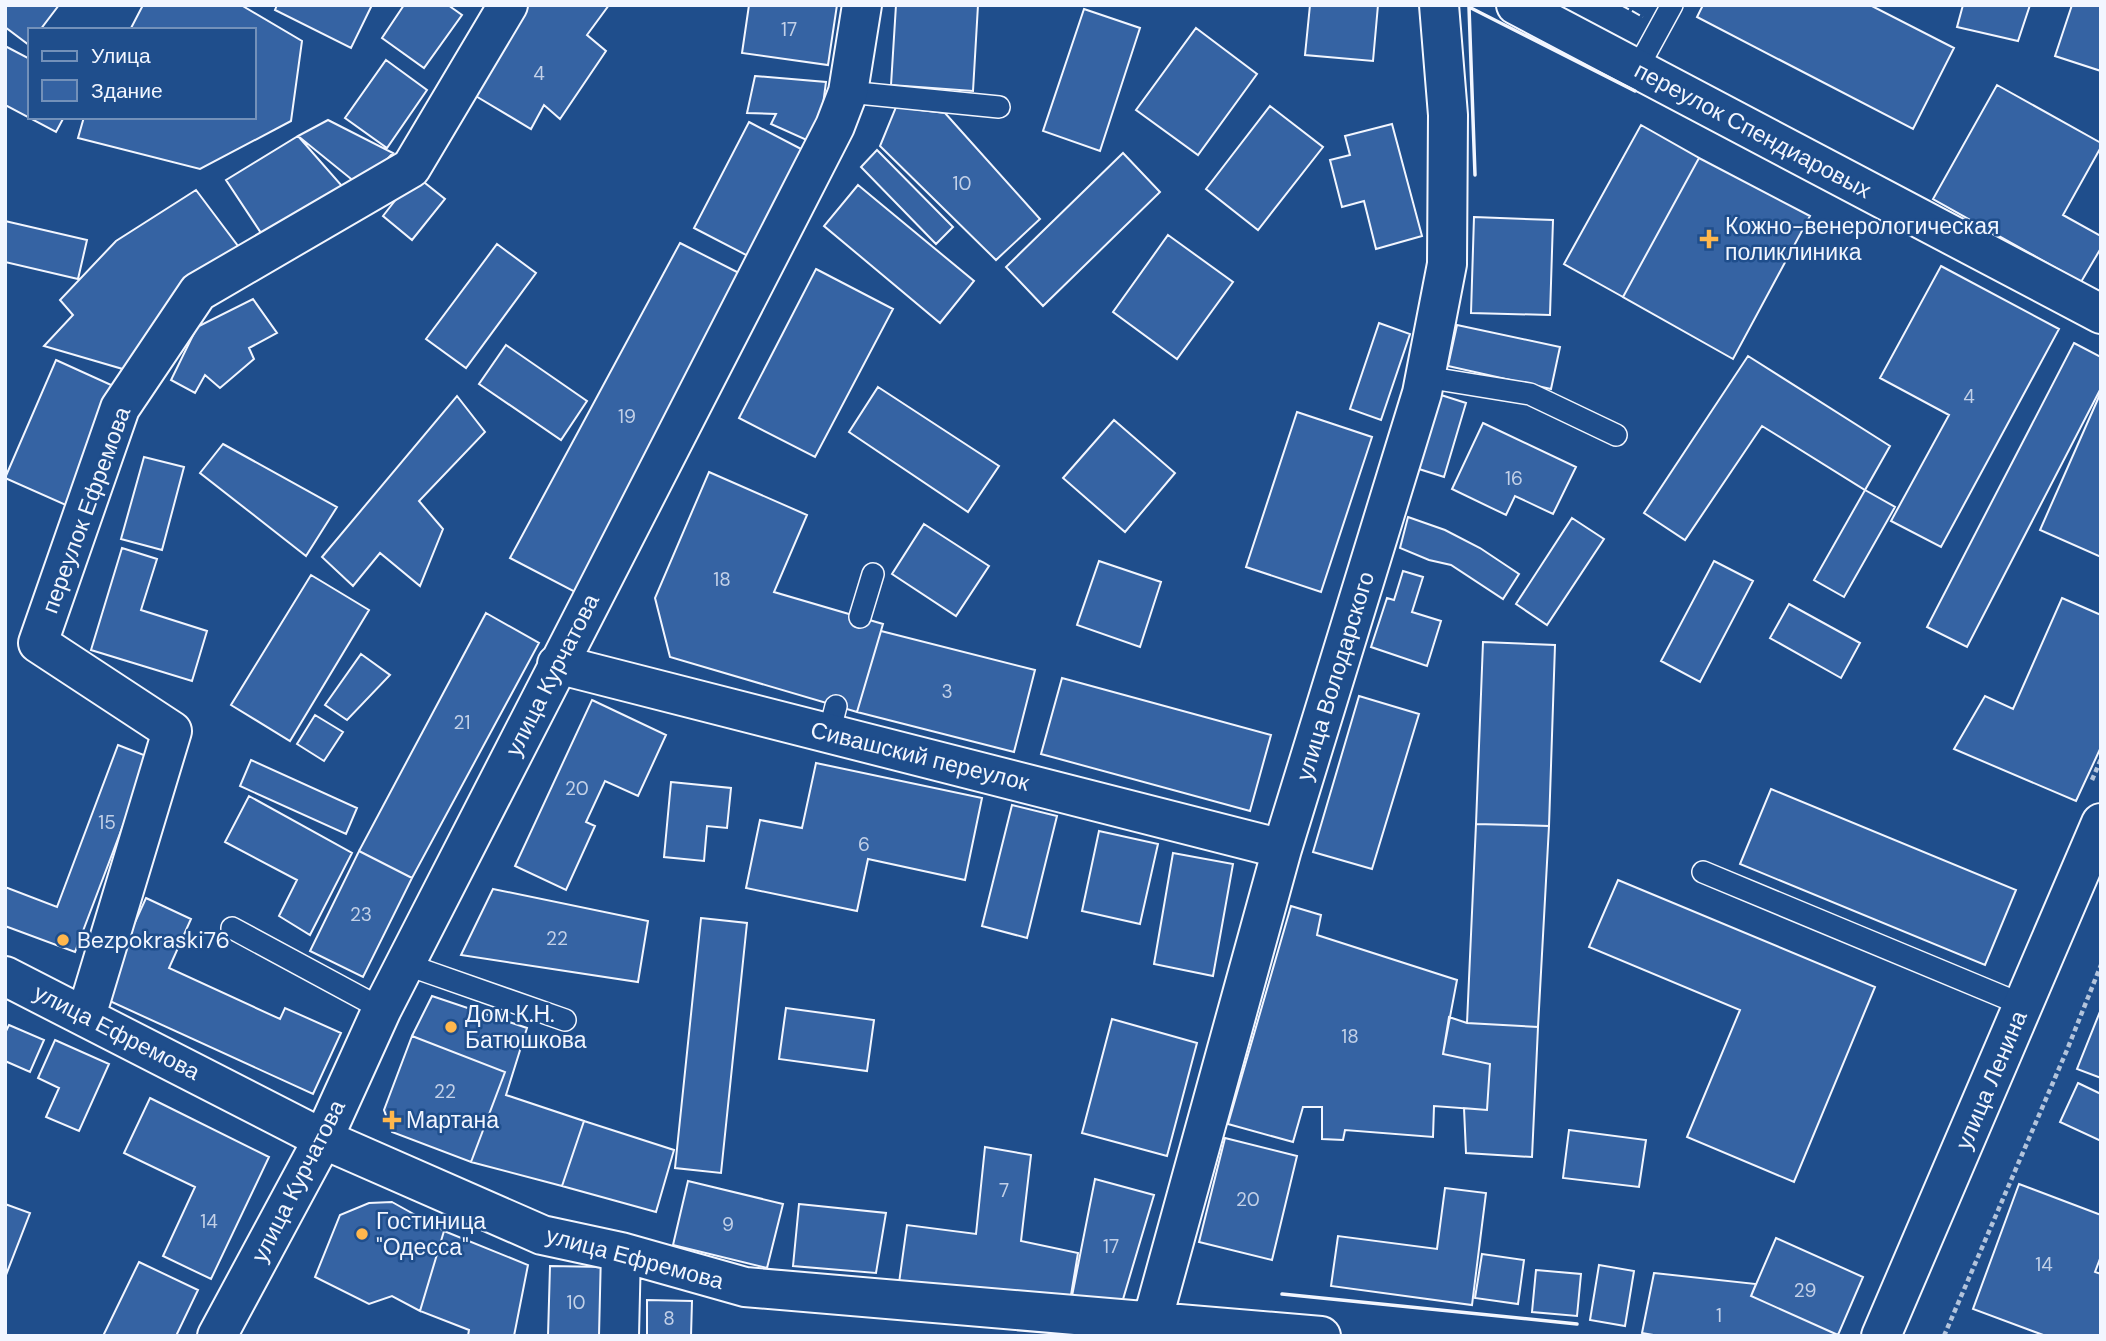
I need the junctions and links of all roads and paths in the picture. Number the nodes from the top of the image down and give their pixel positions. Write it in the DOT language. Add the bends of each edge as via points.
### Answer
graph roads {
  1 [pos="508,5"];
  2 [pos="862,5"];
  3 [pos="1439,5"];
  4 [pos="1516,5"];
  5 [pos="1672,5"];
  6 [pos="1637,69"];
  7 [pos="848,92"];
  8 [pos="999,107"];
  9 [pos="2101,314"];
  10 [pos="1425,377"];
  11 [pos="1616,435"];
  12 [pos="873,574"];
  13 [pos="860,617"];
  14 [pos="557,664"];
  15 [pos="2101,823"];
  16 [pos="1282,849"];
  17 [pos="1703,872"];
  18 [pos="232,928"];
  19 [pos="405,964"];
  20 [pos="2101,965"];
  21 [pos="5,976"];
  22 [pos="2023,1005"];
  23 [pos="382,1009"];
  24 [pos="86,1016"];
  25 [pos="565,1020"];
  26 [pos="323,1139"];
  27 [pos="621,1252"];
  28 [pos="1151,1328"];
  29 [pos="1306,1335"];
  30 [pos="217,1336"];
  31 [pos="619,1336"];
  32 [pos="1881,1336"];
  33 [pos="1944,1336"];
  1 -- 24 [label="street, переулок Ефремова" via="411,168 198,292 120,408 38,643 172,731"];
  2 -- 7 [label="street, улица Курчатова"];
  3 -- 10 [label="street, улица Володарского" via="1448,116 1447,264"];
  4 -- 6 [label="street, переулок Спендиаровых"];
  5 -- 6 [label="lane"];
  6 -- 9 [label="street, переулок Спендиаровых"];
  7 -- 8 [label="lane"];
  7 -- 14 [label="street, улица Курчатова" via="835,126"];
  10 -- 11 [label="lane" via="1531,394"];
  10 -- 16 [label="street, улица Володарского"];
  12 -- 13 [label="lane"];
  14 -- 16 [label="street, Сивашский переулок" via="832,720"];
  14 -- 19 [label="street, улица Курчатова"];
  15 -- 22 [label="street, улица Ленина"];
  16 -- 28 [label="street, улица Володарского"];
  17 -- 22 [label="lane"];
  18 -- 23 [label="lane"];
  19 -- 23 [label="street, улица Курчатова"];
  19 -- 25 [label="lane"];
  20 -- 33 [label="path"];
  21 -- 24 [label="street, улица Ефремова"];
  22 -- 32 [label="street, улица Ленина"];
  23 -- 26 [label="street, улица Курчатова"];
  24 -- 26 [label="street, улица Ефремова"];
  26 -- 27 [label="street, улица Ефремова" via="542,1234"];
  26 -- 30 [label="street, улица Курчатова"];
  27 -- 28 [label="street, улица Ефремова" via="745,1287"];
  27 -- 31 [label="street"];
  28 -- 29 [label="street, улица Ефремова"];
}
